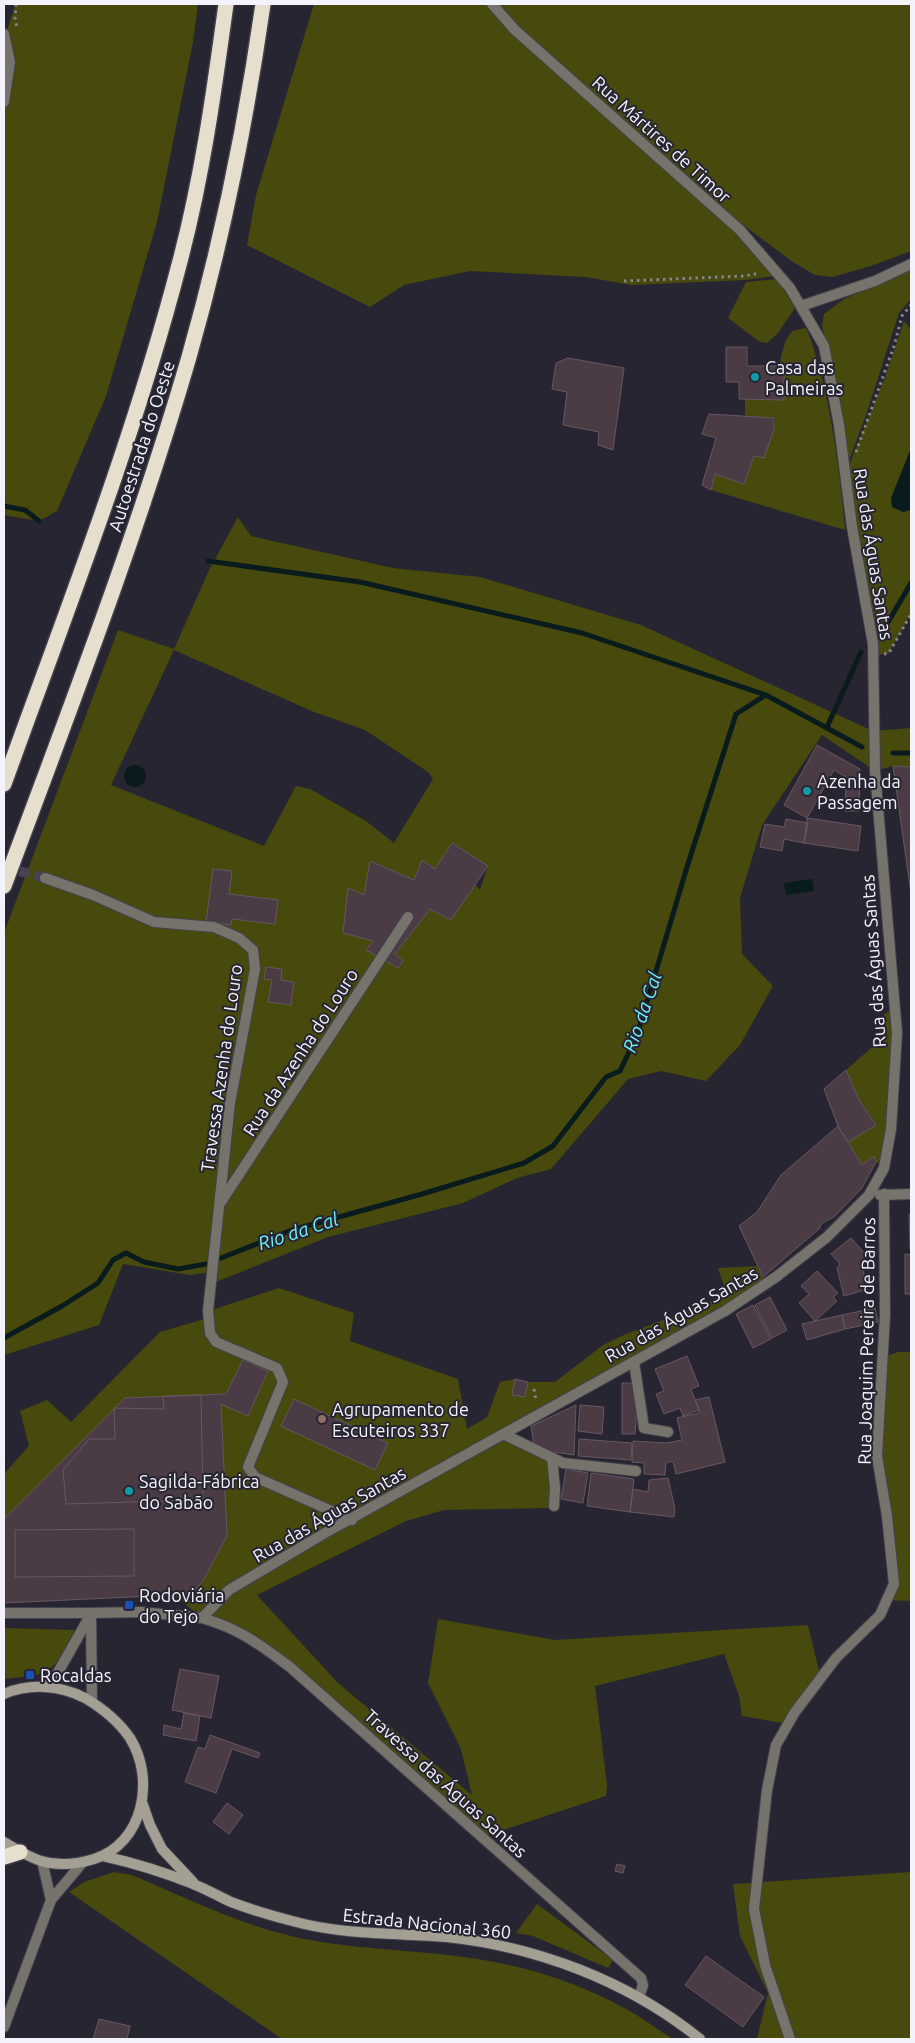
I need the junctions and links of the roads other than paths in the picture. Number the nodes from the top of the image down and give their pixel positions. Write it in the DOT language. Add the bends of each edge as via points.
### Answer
graph roads {
  1 [pos="226,4"];
  2 [pos="264,4"];
  3 [pos="492,4"];
  4 [pos="4,34"];
  5 [pos="4,102"];
  6 [pos="911,264"];
  7 [pos="801,306"];
  8 [pos="4,784"];
  9 [pos="45,878"];
  10 [pos="4,886"];
  11 [pos="408,917"];
  12 [pos="884,1194"];
  13 [pos="911,1194"];
  14 [pos="869,1195"];
  15 [pos="219,1205"];
  16 [pos="634,1362"];
  17 [pos="668,1432"];
  18 [pos="503,1434"];
  19 [pos="552,1458"];
  20 [pos="636,1471"];
  21 [pos="554,1506"];
  22 [pos="352,1520"];
  23 [pos="91,1613"];
  24 [pos="4,1614"];
  25 [pos="202,1618"];
  26 [pos="45,1686"];
  27 [pos="4,1693"];
  28 [pos="92,1702"];
  29 [pos="142,1802"];
  30 [pos="4,1842"];
  31 [pos="20,1852"];
  32 [pos="103,1856"];
  33 [pos="4,1857"];
  34 [pos="42,1861"];
  35 [pos="84,1862"];
  36 [pos="196,1885"];
  37 [pos="51,1900"];
  38 [pos="638,1997"];
  39 [pos="4,2027"];
  40 [pos="700,2039"];
  41 [pos="790,2039"];
  1 -- 8 [label="highway, Autoestrada do Oeste" via="196,191 161,332 118,469"];
  2 -- 10 [label="highway, Autoestrada do Oeste" via="225,218 189,355 123,561"];
  3 -- 7 [label="street, Rua Mártires de Timor" via="515,30 740,230 790,288"];
  4 -- 5 [label="street" via="10,62"];
  6 -- 7 [label="street" via="875,281"];
  7 -- 14 [label="street, Rua das Águas Santas" via="824,346 873,644 875,771 897,1033 891,1129 884,1168"];
  9 -- 15 [label="street, Travessa Azenha do Louro" via="154,922 214,927 239,938 253,950 254,968 230,1103"];
  11 -- 15 [label="street, Rua da Azenha do Louro"];
  12 -- 13 [label="street"];
  12 -- 14 [label="street"];
  12 -- 41 [label="street, Rua Joaquim Pereira de Barros" via="885,1315 877,1456 888,1516 894,1584 880,1615 836,1658 795,1712 776,1745 767,1790 754,1909 765,1965"];
  14 -- 16 [label="street, Rua das Águas Santas" via="827,1237 776,1277 725,1311"];
  15 -- 22 [label="street" via="208,1311 210,1333 216,1342 277,1368 283,1382 248,1467 255,1477"];
  16 -- 17 [label="street" via="644,1428"];
  16 -- 18 [label="street, Rua das Águas Santas"];
  18 -- 19 [label="street"];
  18 -- 22 [label="street, Rua das Águas Santas"];
  19 -- 20 [label="street" via="563,1463"];
  19 -- 21 [label="street"];
  22 -- 25 [label="street, Rua das Águas Santas" via="229,1590"];
  23 -- 24 [label="street"];
  23 -- 25 [label="street" via="141,1612"];
  23 -- 26 [label="street" via="57,1674"];
  23 -- 28 [label="street"];
  25 -- 38 [label="street, Travessa das Águas Santas" via="251,1638 290,1667 640,1978 643,1985"];
  26 -- 27 [label="main road"];
  26 -- 28 [label="main road" via="78,1694"];
  28 -- 29 [label="main road" via="130,1739 142,1772"];
  29 -- 32 [label="main road" via="131,1832"];
  29 -- 36 [label="main road, Estrada Nacional 360" via="162,1849"];
  30 -- 31 [label="main road"];
  31 -- 33 [label="highway"];
  31 -- 34 [label="main road"];
  32 -- 35 [label="main road"];
  32 -- 36 [label="main road, Estrada Nacional 360"];
  34 -- 35 [label="main road"];
  34 -- 37 [label="street"];
  35 -- 37 [label="street"];
  36 -- 38 [label="main road, Estrada Nacional 360" via="255,1911 306,1924 360,1932 469,1940 521,1950 568,1965"];
  37 -- 39 [label="street"];
  38 -- 40 [label="main road, Estrada Nacional 360"];
}
